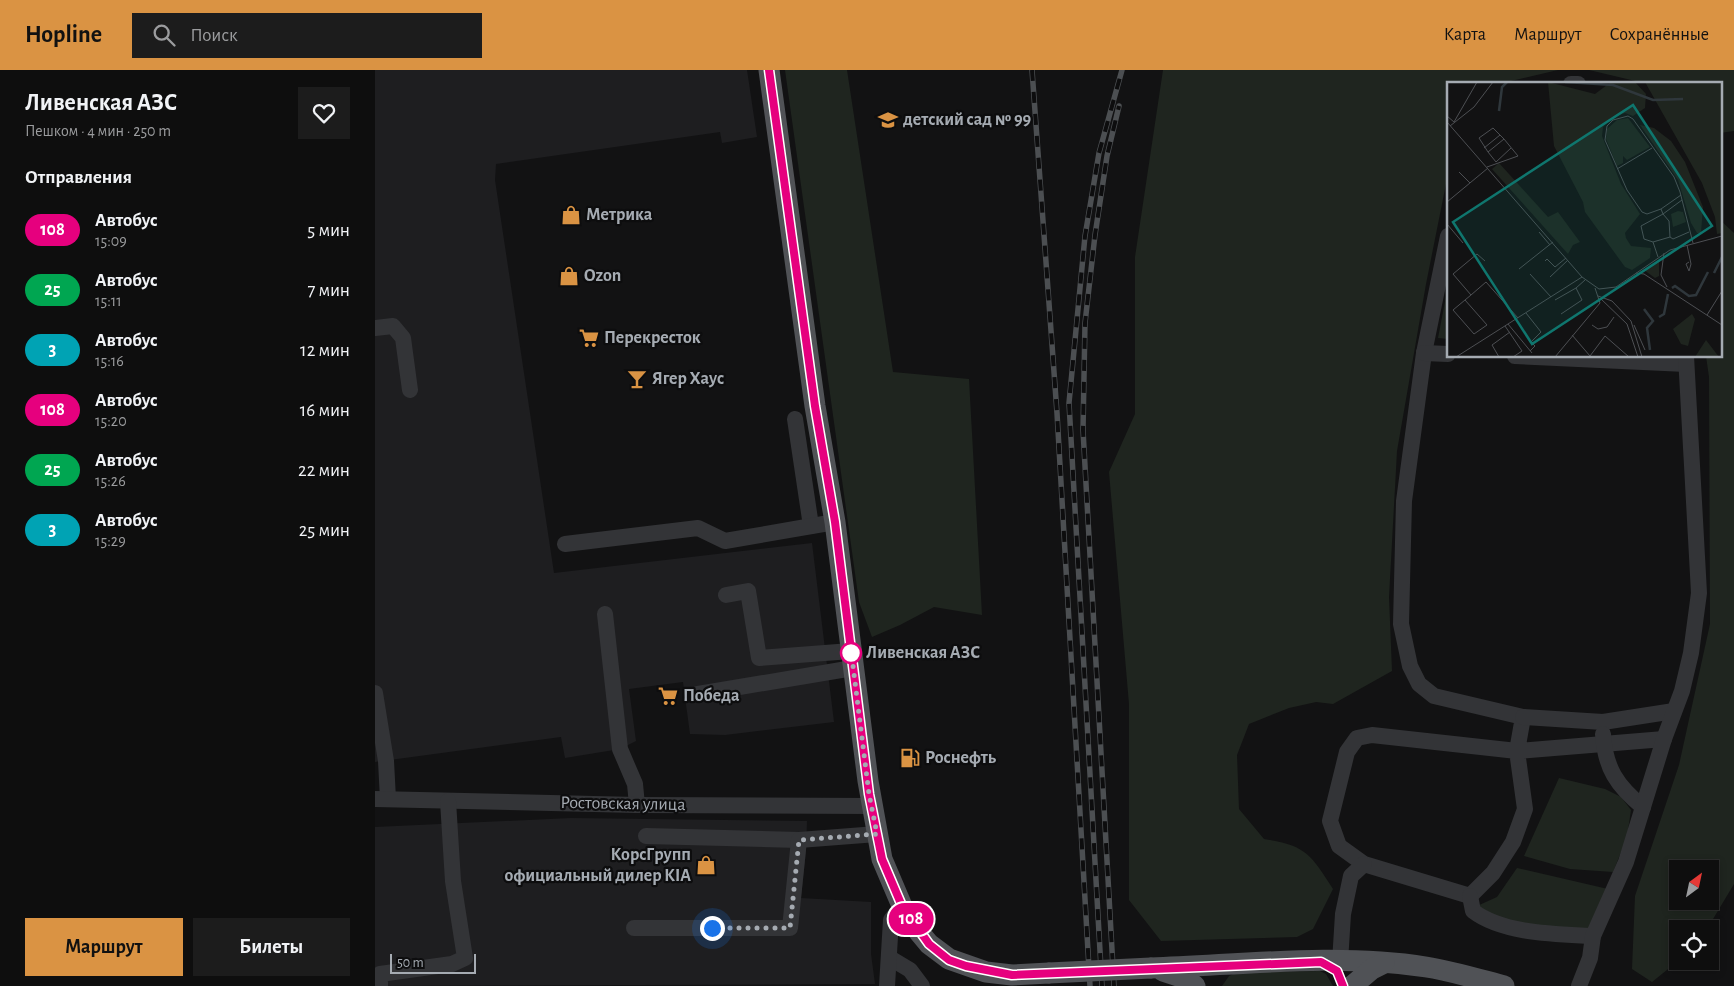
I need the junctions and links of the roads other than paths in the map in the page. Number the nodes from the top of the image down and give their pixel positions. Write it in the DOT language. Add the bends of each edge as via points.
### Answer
graph roads {
  1 [pos="769,70"];
  2 [pos="1447,241"];
  3 [pos="375,328"];
  4 [pos="1424,353"];
  5 [pos="1447,354"];
  6 [pos="1600,358"];
  7 [pos="1686,360"];
  8 [pos="410,390"];
  9 [pos="795,419"];
  10 [pos="835,522"];
  11 [pos="811,526"];
  12 [pos="565,544"];
  13 [pos="726,594"];
  14 [pos="605,614"];
  15 [pos="852,659"];
  16 [pos="375,692"];
  17 [pos="698,694"];
  18 [pos="1674,711"];
  19 [pos="1523,717"];
  20 [pos="1603,722"];
  21 [pos="1664,739"];
  22 [pos="1604,744"];
  23 [pos="1517,751"];
  24 [pos="382,799"];
  25 [pos="448,801"];
  26 [pos="637,805"];
  27 [pos="871,806"];
  28 [pos="1643,807"];
  29 [pos="877,834"];
  30 [pos="646,836"];
  31 [pos="799,840"];
  32 [pos="1363,864"];
  33 [pos="1470,896"];
  34 [pos="902,906"];
  35 [pos="634,928"];
  36 [pos="1593,936"];
  37 [pos="889,958"];
  38 [pos="1330,962"];
  39 [pos="1384,963"];
  40 [pos="1222,966"];
  41 [pos="1151,968"];
  42 [pos="890,984"];
  43 [pos="380,986"];
  44 [pos="923,986"];
  45 [pos="1195,986"];
  46 [pos="1208,986"];
  47 [pos="1343,986"];
  48 [pos="1352,986"];
  49 [pos="1504,986"];
  50 [pos="1579,986"];
  1 -- 10 [label="main road" via="815,406"];
  2 -- 4 [label="street"];
  3 -- 8 [label="street" via="393,326 403,338"];
  4 -- 5 [label="street"];
  4 -- 19 [label="street" via="1404,501 1401,624 1410,666 1419,684 1434,696"];
  6 -- 7 [label="street"];
  7 -- 18 [label="street" via="1699,593 1683,691"];
  9 -- 11 [label="street"];
  10 -- 11 [label="street"];
  10 -- 15 [label="main road"];
  11 -- 12 [label="street" via="725,541 698,528"];
  13 -- 15 [label="street" via="747,591 759,658"];
  14 -- 26 [label="street" via="620,749 635,784"];
  15 -- 17 [label="street"];
  15 -- 27 [label="main road"];
  16 -- 24 [label="street" via="386,761"];
  18 -- 20 [label="street"];
  18 -- 21 [label="street"];
  19 -- 20 [label="street"];
  19 -- 23 [label="street"];
  20 -- 22 [label="street"];
  21 -- 22 [label="street"];
  21 -- 28 [label="street"];
  22 -- 23 [label="street"];
  22 -- 28 [label="street" via="1612,775 1623,791"];
  23 -- 32 [label="street" via="1372,735 1357,738 1347,752 1330,821 1339,846"];
  23 -- 33 [label="street" via="1525,809 1513,842 1493,872"];
  24 -- 25 [label="street, Ростовская улица"];
  25 -- 26 [label="street, Ростовская улица"];
  25 -- 43 [label="street" via="453,881 465,958 452,964 380,974"];
  26 -- 27 [label="street, Ростовская улица"];
  27 -- 29 [label="main road"];
  28 -- 36 [label="street" via="1626,862"];
  29 -- 31 [label="street"];
  29 -- 34 [label="main road" via="882,859"];
  30 -- 31 [label="street"];
  31 -- 35 [label="street" via="790,928"];
  32 -- 33 [label="street"];
  32 -- 38 [label="street" via="1351,876"];
  33 -- 36 [label="street" via="1473,911 1483,919 1534,932"];
  34 -- 37 [label="street" via="891,920"];
  34 -- 41 [label="main road, bridge" via="929,944 949,960 979,970 1012,975"];
  36 -- 50 [label="street" via="1590,958"];
  37 -- 42 [label="street"];
  37 -- 44 [label="street" via="910,970"];
  38 -- 39 [label="main road"];
  38 -- 40 [label="main road"];
  38 -- 47 [label="main road"];
  39 -- 48 [label="main road"];
  39 -- 49 [label="main road" via="1426,967"];
  40 -- 41 [label="main road"];
  40 -- 46 [label="main road" via="1211,977"];
  41 -- 45 [label="main road" via="1184,978"];
}
